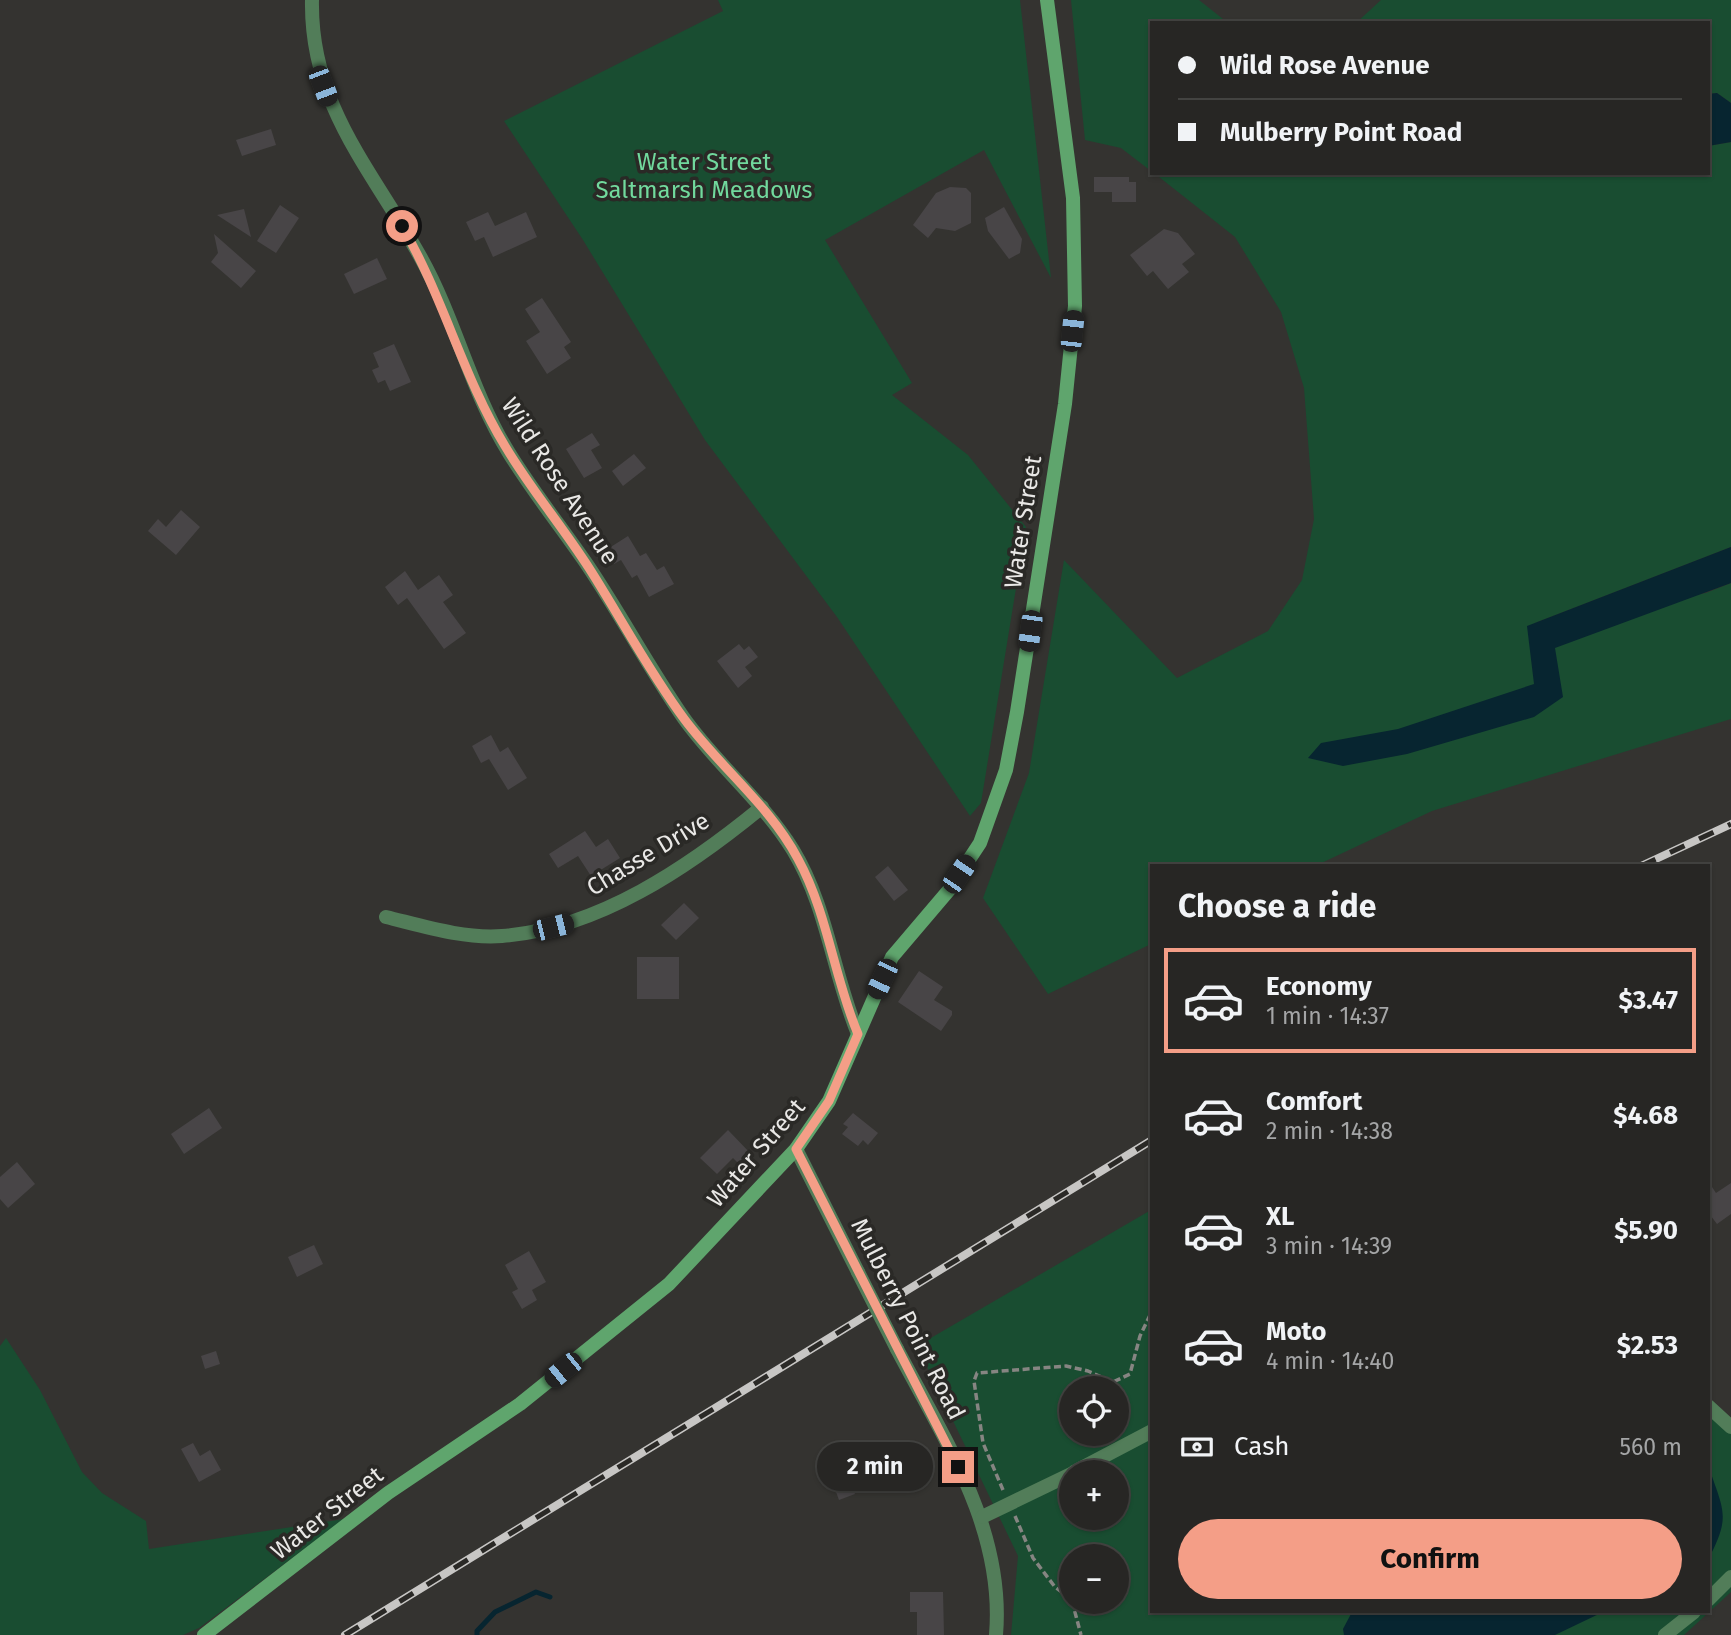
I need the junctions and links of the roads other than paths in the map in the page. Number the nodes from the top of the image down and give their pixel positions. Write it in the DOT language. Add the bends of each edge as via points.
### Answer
graph roads {
  1 [pos="312,0"];
  2 [pos="1047,0"];
  3 [pos="762,807"];
  4 [pos="386,917"];
  5 [pos="858,1034"];
  6 [pos="796,1149"];
  7 [pos="1710,1408"];
  8 [pos="1731,1427"];
  9 [pos="1150,1432"];
  10 [pos="1097,1460"];
  11 [pos="1059,1480"];
  12 [pos="982,1517"];
  13 [pos="1731,1577"];
  14 [pos="1710,1598"];
  15 [pos="1693,1613"];
  16 [pos="204,1635"];
  17 [pos="996,1635"];
  18 [pos="1665,1635"];
  1 -- 3 [label="street, Wild Rose Avenue" via="317,63 330,103 432,279 494,428 590,568 682,716"];
  2 -- 5 [label="main road, Water Street" via="1073,198 1075,306 1065,404 1017,712 1006,770 981,843 949,890 892,957"];
  3 -- 4 [label="street, Chasse Drive" via="677,868 572,922 500,936"];
  3 -- 5 [label="street, Wild Rose Avenue" via="791,846 809,883"];
  5 -- 6 [label="main road, Water Street" via="829,1101"];
  6 -- 12 [label="street, Mulberry Point Road, bridge"];
  6 -- 16 [label="main road, Water Street" via="669,1283 520,1404 388,1493"];
  7 -- 8 [label="street"];
  9 -- 10 [label="street"];
  11 -- 12 [label="street"];
  12 -- 17 [label="street, Mulberry Point Road" via="992,1560"];
  13 -- 14 [label="street"];
  15 -- 18 [label="street"];
}
